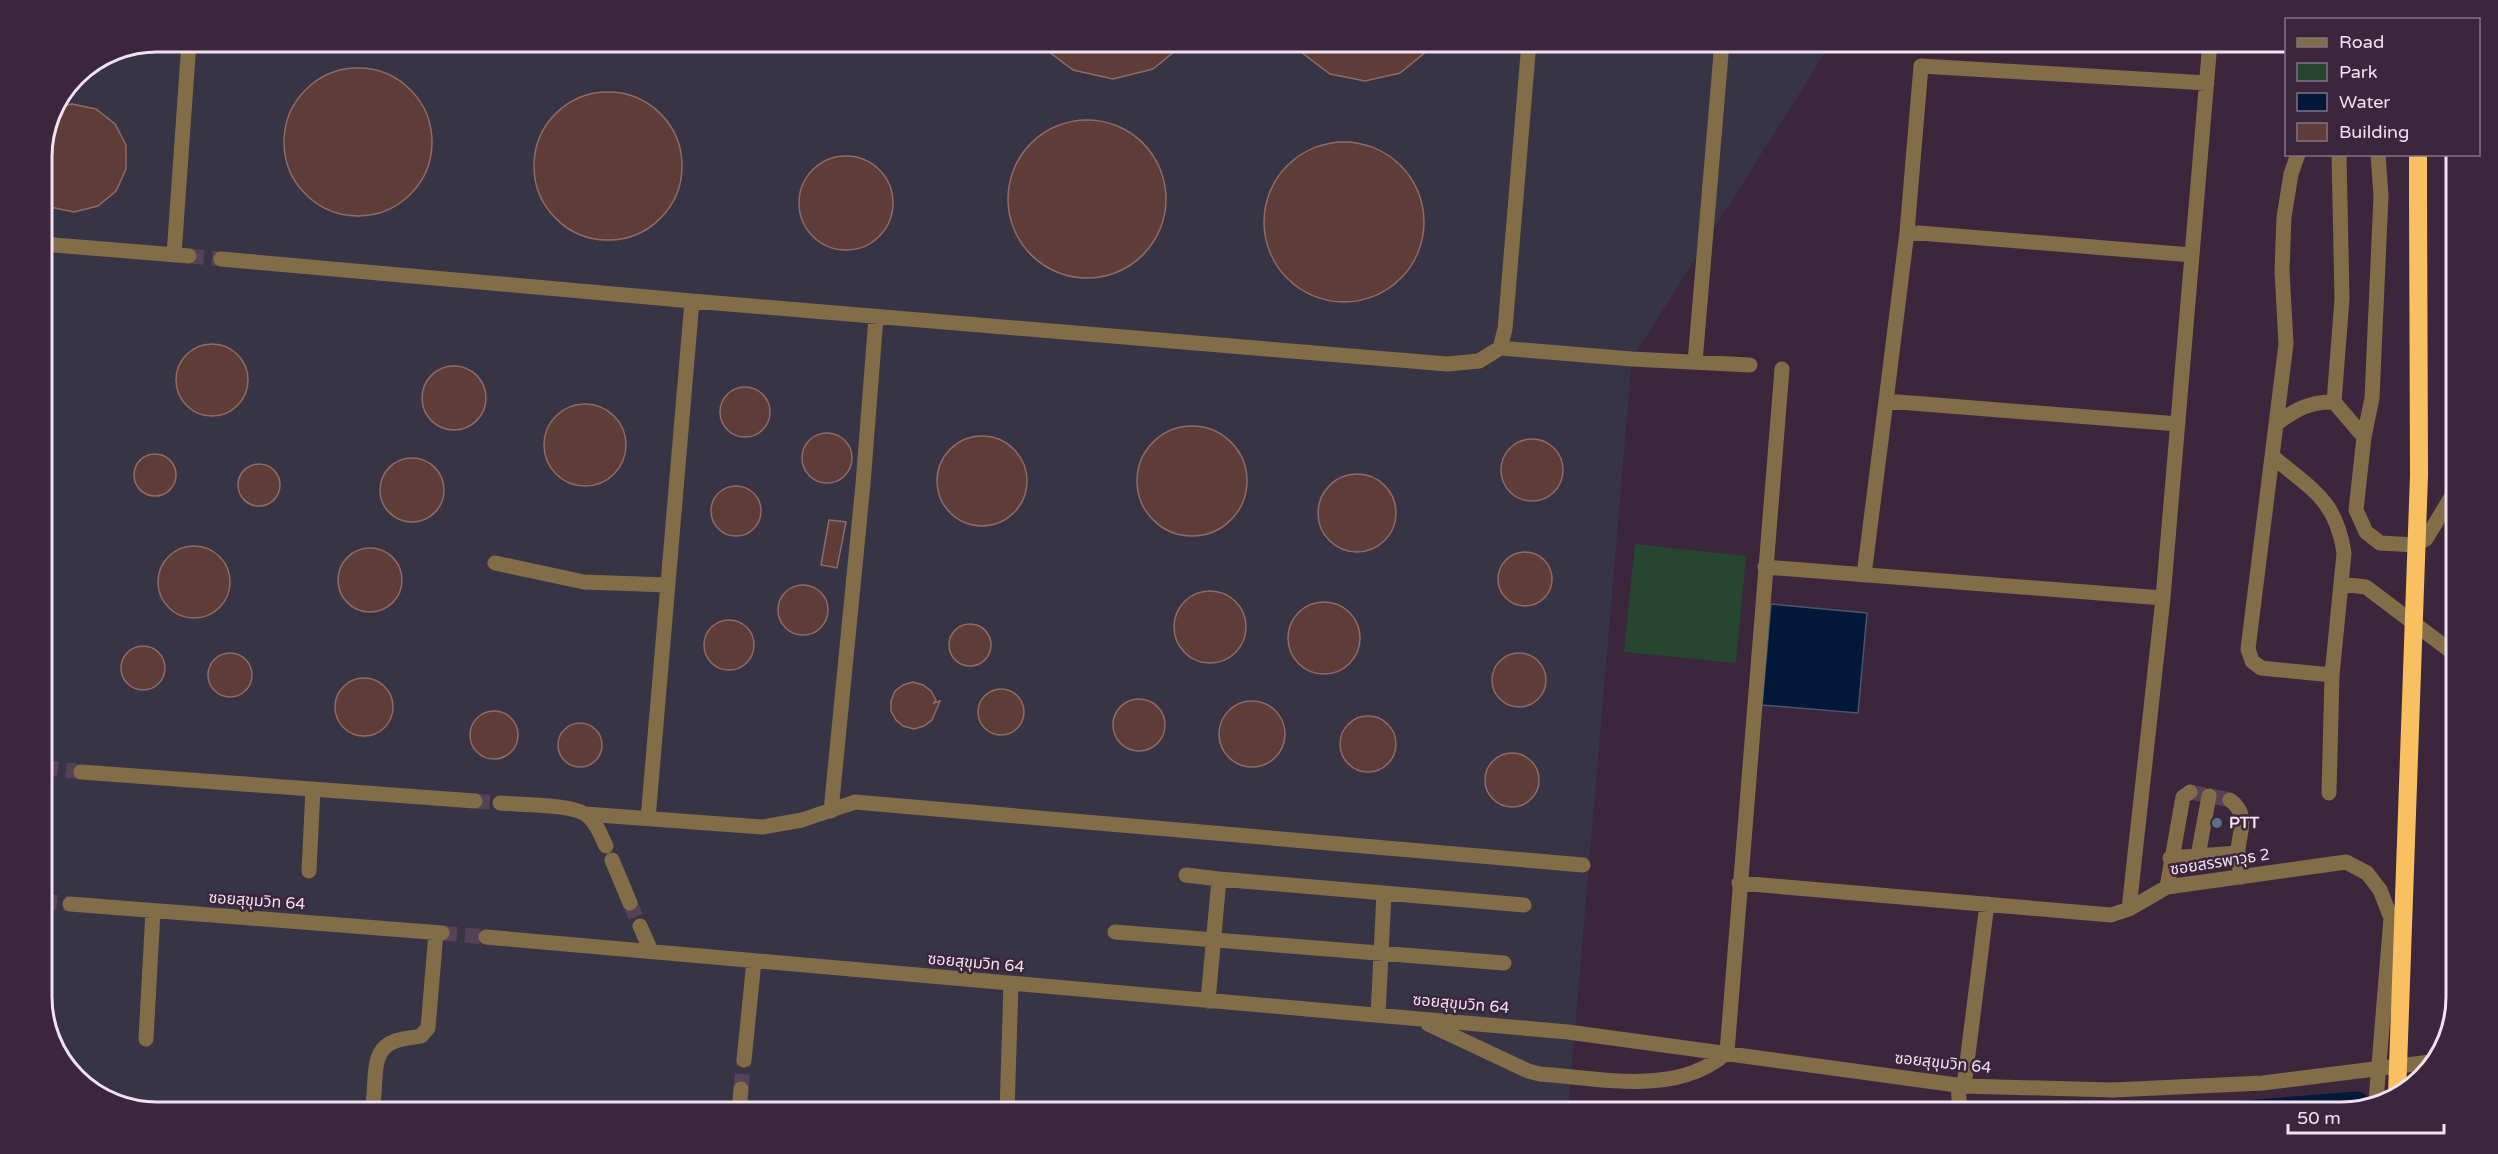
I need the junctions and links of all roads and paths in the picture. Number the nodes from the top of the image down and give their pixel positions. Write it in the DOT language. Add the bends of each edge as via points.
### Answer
graph roads {
  1 [pos="189,52"];
  2 [pos="1528,52"];
  3 [pos="1721,52"];
  4 [pos="2209,52"];
  5 [pos="2207,83"];
  6 [pos="2297,156"];
  7 [pos="2339,156"];
  8 [pos="2378,156"];
  9 [pos="2418,156"];
  10 [pos="1907,231"];
  11 [pos="53,245"];
  12 [pos="2192,255"];
  13 [pos="221,259"];
  14 [pos="692,301"];
  15 [pos="876,316"];
  16 [pos="1500,348"];
  17 [pos="1695,362"];
  18 [pos="1750,365"];
  19 [pos="1782,369"];
  20 [pos="1886,401"];
  21 [pos="2334,402"];
  22 [pos="2178,424"];
  23 [pos="2276,424"];
  24 [pos="2364,436"];
  25 [pos="2272,456"];
  26 [pos="2356,500"];
  27 [pos="2445,507"];
  28 [pos="2332,510"];
  29 [pos="495,563"];
  30 [pos="1765,567"];
  31 [pos="1864,575"];
  32 [pos="2341,584"];
  33 [pos="668,585"];
  34 [pos="2163,598"];
  35 [pos="2446,647"];
  36 [pos="2332,675"];
  37 [pos="81,772"];
  38 [pos="313,789"];
  39 [pos="2190,792"];
  40 [pos="2329,793"];
  41 [pos="2210,796"];
  42 [pos="475,801"];
  43 [pos="2230,801"];
  44 [pos="500,803"];
  45 [pos="831,811"];
  46 [pos="585,814"];
  47 [pos="648,819"];
  48 [pos="2238,853"];
  49 [pos="2198,856"];
  50 [pos="2170,858"];
  51 [pos="1583,865"];
  52 [pos="309,871"];
  53 [pos="1186,875"];
  54 [pos="2241,877"];
  55 [pos="1219,879"];
  56 [pos="1739,883"];
  57 [pos="2167,887"];
  58 [pos="1384,893"];
  59 [pos="630,903"];
  60 [pos="70,904"];
  61 [pos="1987,904"];
  62 [pos="1524,905"];
  63 [pos="2129,909"];
  64 [pos="153,911"];
  65 [pos="640,926"];
  66 [pos="1115,932"];
  67 [pos="486,938"];
  68 [pos="1213,939"];
  69 [pos="651,951"];
  70 [pos="1381,952"];
  71 [pos="754,961"];
  72 [pos="1504,963"];
  73 [pos="1011,984"];
  74 [pos="1208,1001"];
  75 [pos="1378,1015"];
  76 [pos="1416,1019"];
  77 [pos="146,1039"];
  78 [pos="1727,1053"];
  79 [pos="744,1060"];
  80 [pos="2421,1063"];
  81 [pos="1961,1085"];
  82 [pos="2397,1085"];
  83 [pos="741,1089"];
  84 [pos="2377,1095"];
  85 [pos="372,1102"];
  86 [pos="740,1102"];
  87 [pos="1007,1102"];
  88 [pos="1960,1102"];
  1 -- 11 [label="street" via="182,255"];
  2 -- 16 [label="street" via="1505,330"];
  3 -- 17 [label="street"];
  4 -- 5 [label="street"];
  5 -- 10 [label="street" via="1921,66"];
  5 -- 12 [label="street"];
  6 -- 23 [label="street" via="2284,217 2286,344"];
  7 -- 21 [label="street" via="2342,299"];
  8 -- 24 [label="street" via="2381,196 2373,398"];
  9 -- 82 [label="highway, bridge" via="2419,475"];
  10 -- 12 [label="street"];
  10 -- 20 [label="street"];
  12 -- 22 [label="street"];
  13 -- 14 [label="street"];
  14 -- 15 [label="street"];
  14 -- 33 [label="street"];
  15 -- 16 [label="street" via="1447,364 1479,361"];
  15 -- 45 [label="street"];
  16 -- 17 [label="street"];
  17 -- 18 [label="street"];
  19 -- 30 [label="street"];
  20 -- 22 [label="street"];
  20 -- 31 [label="street"];
  21 -- 23 [label="street" via="2316,401"];
  21 -- 24 [label="street"];
  22 -- 34 [label="street"];
  23 -- 25 [label="street"];
  24 -- 26 [label="street"];
  25 -- 28 [label="street"];
  25 -- 36 [label="street" via="2248,649 2252,661 2261,668"];
  26 -- 27 [label="street" via="2358,518 2366,532 2380,543 2415,545 2426,539"];
  26 -- 28 [label="street" via="2345,510"];
  28 -- 32 [label="street" via="2344,553"];
  29 -- 33 [label="street" via="584,582"];
  30 -- 31 [label="street"];
  30 -- 56 [label="street"];
  31 -- 34 [label="street"];
  32 -- 35 [label="street" via="2366,587"];
  32 -- 36 [label="street"];
  33 -- 47 [label="street"];
  34 -- 63 [label="street"];
  36 -- 40 [label="street"];
  37 -- 38 [label="street"];
  38 -- 42 [label="street"];
  38 -- 52 [label="street"];
  39 -- 50 [label="street" via="2183,797"];
  41 -- 49 [label="street"];
  43 -- 48 [label="street" via="2240,810 2243,820"];
  44 -- 46 [label="street"];
  45 -- 47 [label="street" via="762,827"];
  45 -- 51 [label="street" via="855,802 884,804"];
  46 -- 47 [label="street"];
  46 -- 59 [label="street" via="595,824"];
  48 -- 49 [label="street"];
  48 -- 54 [label="street"];
  49 -- 50 [label="street"];
  50 -- 57 [label="street"];
  53 -- 55 [label="street"];
  54 -- 57 [label="street, ซอยสรรพาวุธ 2"];
  54 -- 84 [label="street, ซอยสรรพาวุธ 2" via="2346,862 2367,873 2380,890 2391,918"];
  55 -- 58 [label="street"];
  55 -- 68 [label="street"];
  56 -- 61 [label="street, ซอยสรรพาวุธ 2"];
  56 -- 78 [label="street"];
  57 -- 63 [label="street, ซอยสรรพาวุธ 2"];
  58 -- 62 [label="street"];
  58 -- 70 [label="street"];
  60 -- 64 [label="street, ซอยสุขุมวิท 64"];
  61 -- 63 [label="street, ซอยสรรพาวุธ 2" via="2111,915"];
  61 -- 81 [label="street"];
  64 -- 77 [label="street"];
  64 -- 85 [label="street, ซอยสุขุมวิท 64" via="439,933 428,1028 421,1036 393,1041 382,1048"];
  65 -- 69 [label="street"];
  66 -- 68 [label="street"];
  67 -- 69 [label="street, ซอยสุขุมวิท 64"];
  68 -- 70 [label="street"];
  68 -- 74 [label="street"];
  69 -- 71 [label="street, ซอยสุขุมวิท 64"];
  70 -- 72 [label="street"];
  70 -- 75 [label="street"];
  71 -- 73 [label="street, ซอยสุขุมวิท 64"];
  71 -- 79 [label="street"];
  73 -- 74 [label="street, ซอยสุขุมวิท 64"];
  73 -- 87 [label="street"];
  74 -- 75 [label="street, ซอยสุขุมวิท 64"];
  75 -- 76 [label="street, ซอยสุขุมวิท 64"];
  76 -- 78 [label="street, ซอยสุขุมวิท 64" via="1568,1032"];
  76 -- 78 [label="street" via="1540,1074 1645,1082 1671,1079 1714,1063"];
  78 -- 81 [label="street, ซอยสุขุมวิท 64"];
  80 -- 81 [label="street, ซอยสุขุมวิท 64, bridge" via="2263,1083 2113,1090"];
  81 -- 88 [label="street"];
  83 -- 86 [label="street"];
}
